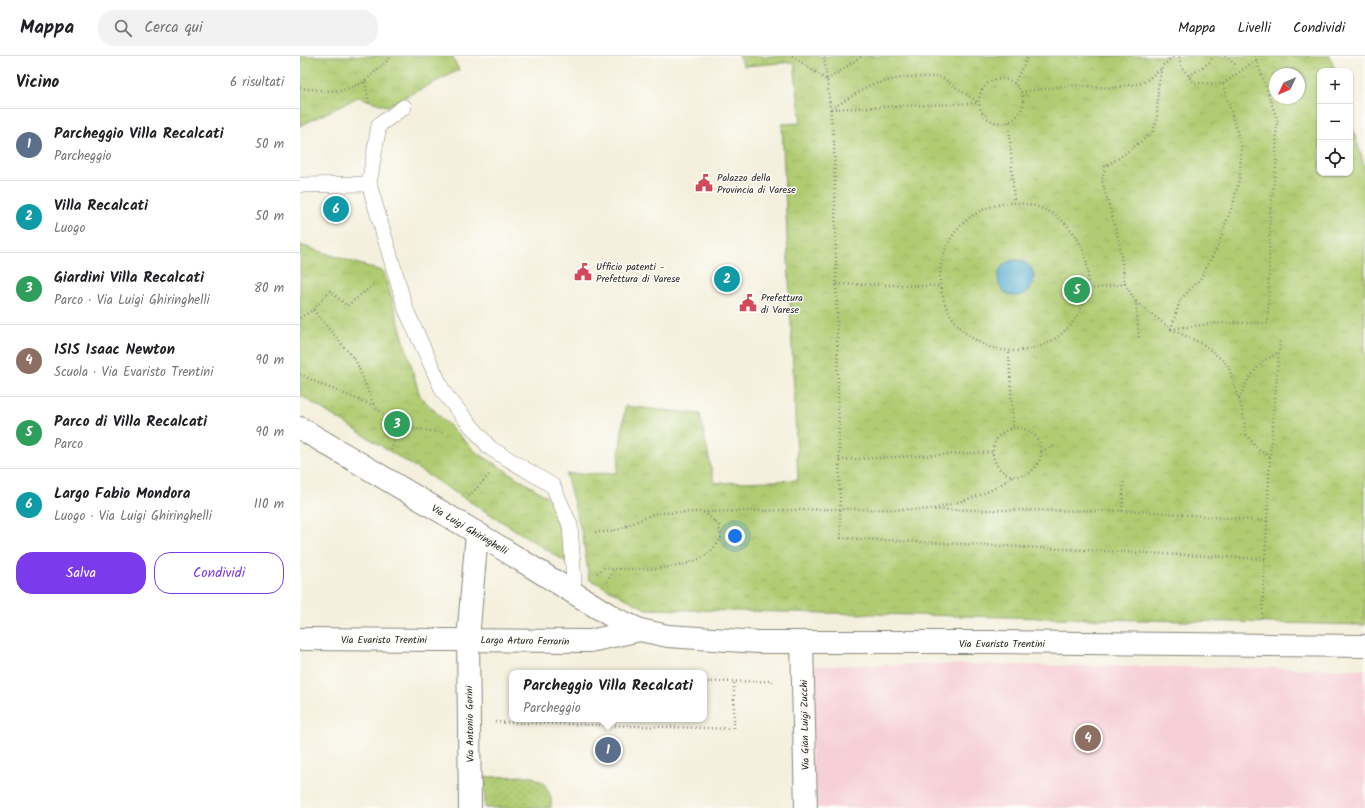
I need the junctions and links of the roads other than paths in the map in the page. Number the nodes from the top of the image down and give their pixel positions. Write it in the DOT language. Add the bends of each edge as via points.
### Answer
graph roads {
  1 [pos="404,107"];
  2 [pos="369,184"];
  3 [pos="300,185"];
  4 [pos="300,428"];
  5 [pos="477,533"];
  6 [pos="574,581"];
  7 [pos="640,630"];
  8 [pos="300,639"];
  9 [pos="468,639"];
  10 [pos="802,642"];
  11 [pos="1365,646"];
  12 [pos="470,808"];
  13 [pos="806,808"];
  1 -- 2 [label="lane" via="379,125"];
  2 -- 3 [label="lane"];
  2 -- 6 [label="lane" via="406,310 444,393 490,448 553,486 570,525"];
  4 -- 5 [label="street, Via Luigi Ghiringhelli"];
  5 -- 7 [label="street, Via Luigi Ghiringhelli" via="616,619"];
  5 -- 9 [label="street, Largo Arturo Ferrarin"];
  7 -- 9 [label="street, Largo Arturo Ferrarin" via="590,641"];
  7 -- 10 [label="street, Via Evaristo Trentini" via="668,636"];
  8 -- 9 [label="street, Via Evaristo Trentini"];
  9 -- 12 [label="street, Via Antonio Gorini"];
  10 -- 11 [label="street, Via Evaristo Trentini"];
  10 -- 13 [label="street, Via Gian Luigi Zucchi"];
}
